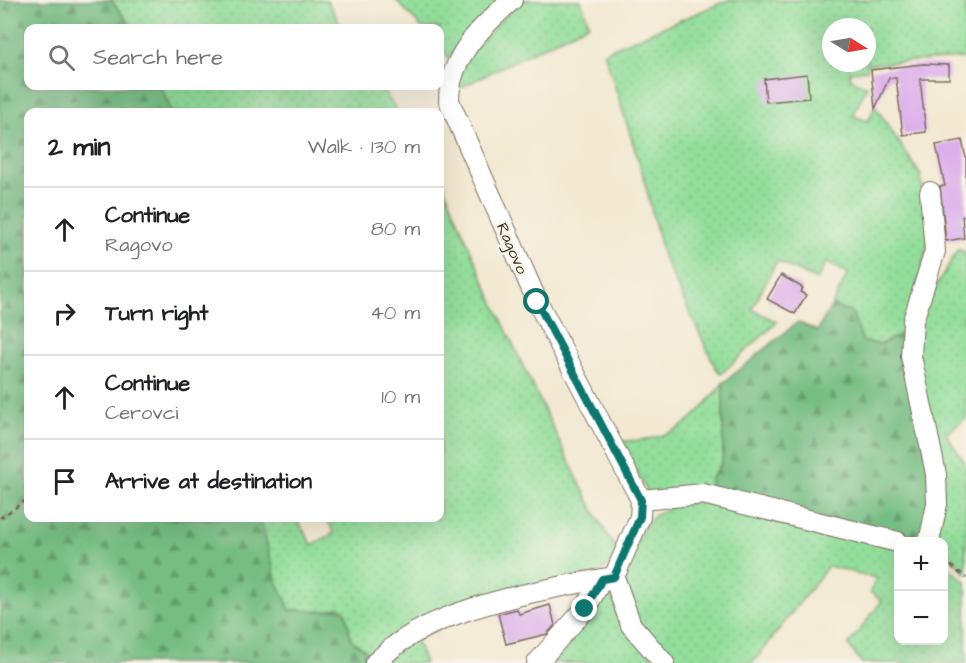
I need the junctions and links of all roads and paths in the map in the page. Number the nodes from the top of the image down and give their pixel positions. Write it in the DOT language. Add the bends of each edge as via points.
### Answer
graph roads {
  1 [pos="512,0"];
  2 [pos="930,192"];
  3 [pos="641,500"];
  4 [pos="24,502"];
  5 [pos="0,518"];
  6 [pos="930,537"];
  7 [pos="894,541"];
  8 [pos="948,563"];
  9 [pos="608,578"];
  10 [pos="966,578"];
  11 [pos="375,663"];
  12 [pos="537,663"];
  13 [pos="664,663"];
  1 -- 3 [label="street, Ragovo" via="468,45 455,65 449,100 537,302"];
  2 -- 6 [label="street" via="935,251 913,321 911,356 936,474 938,504"];
  3 -- 7 [label="street" via="703,494"];
  3 -- 9 [label="street" via="640,517"];
  4 -- 5 [label="path"];
  8 -- 10 [label="path"];
  9 -- 11 [label="street" via="513,596 448,618 404,639"];
  9 -- 12 [label="street"];
  9 -- 13 [label="street" via="631,625"];
}
